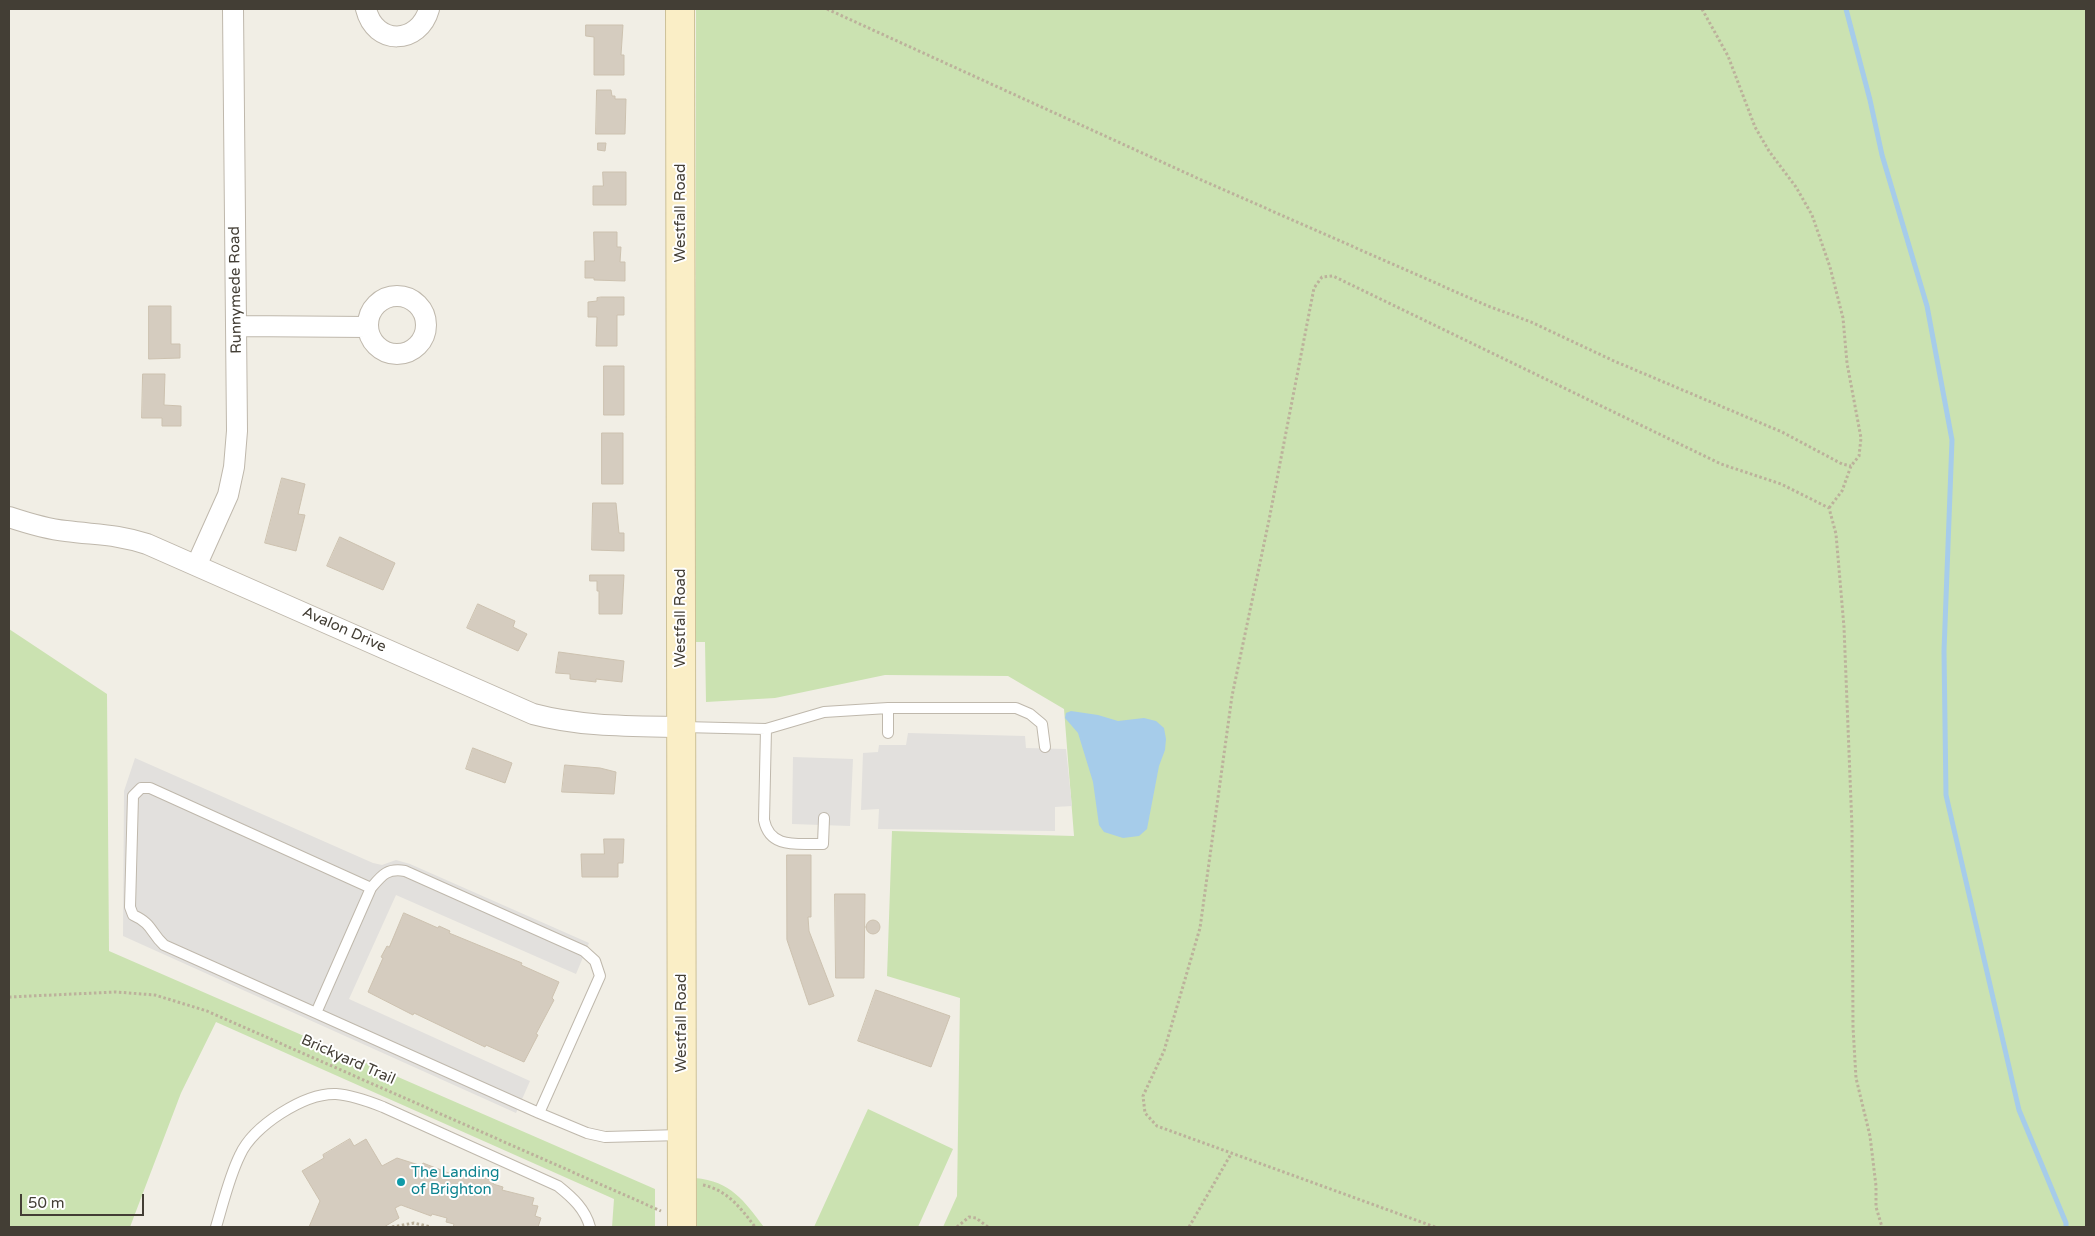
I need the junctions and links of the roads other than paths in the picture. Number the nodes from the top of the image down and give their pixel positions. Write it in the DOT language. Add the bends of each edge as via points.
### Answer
graph roads {
  1 [pos="233,9"];
  2 [pos="366,9"];
  3 [pos="429,9"];
  4 [pos="680,9"];
  5 [pos="237,326"];
  6 [pos="368,327"];
  7 [pos="9,517"];
  8 [pos="197,564"];
  9 [pos="888,708"];
  10 [pos="682,728"];
  11 [pos="766,729"];
  12 [pos="888,734"];
  13 [pos="1045,747"];
  14 [pos="824,818"];
  15 [pos="371,888"];
  16 [pos="316,1013"];
  17 [pos="539,1113"];
  18 [pos="682,1135"];
  19 [pos="673,1220"];
  20 [pos="216,1227"];
  21 [pos="590,1227"];
  1 -- 5 [label="street, Runnymede Road"];
  2 -- 3 [label="street" via="374,26 392,36 402,36 421,27"];
  4 -- 10 [label="street, Westfall Road"];
  5 -- 6 [label="street"];
  5 -- 8 [label="street, Runnymede Road" via="234,468 228,495"];
  7 -- 8 [label="street, Avalon Drive" via="66,531 125,537"];
  8 -- 10 [label="street, Avalon Drive" via="533,714 584,724"];
  9 -- 11 [label="lane" via="824,712"];
  9 -- 12 [label="lane"];
  9 -- 13 [label="lane" via="1016,708 1042,724"];
  10 -- 11 [label="lane"];
  10 -- 18 [label="street, Westfall Road"];
  11 -- 14 [label="lane" via="766,831 780,842 823,844"];
  15 -- 16 [label="lane"];
  15 -- 16 [label="lane" via="150,788 141,788 134,796 130,907 134,915 146,921 164,945"];
  15 -- 17 [label="lane" via="383,873 404,871 584,951 595,961 600,976"];
  16 -- 17 [label="lane"];
  17 -- 18 [label="lane" via="587,1134 605,1137"];
  18 -- 19 [label="street, Westfall Road"];
  20 -- 21 [label="lane" via="240,1155 252,1135 270,1120 311,1099 334,1094 360,1098 383,1107 558,1186 577,1202"];
}
